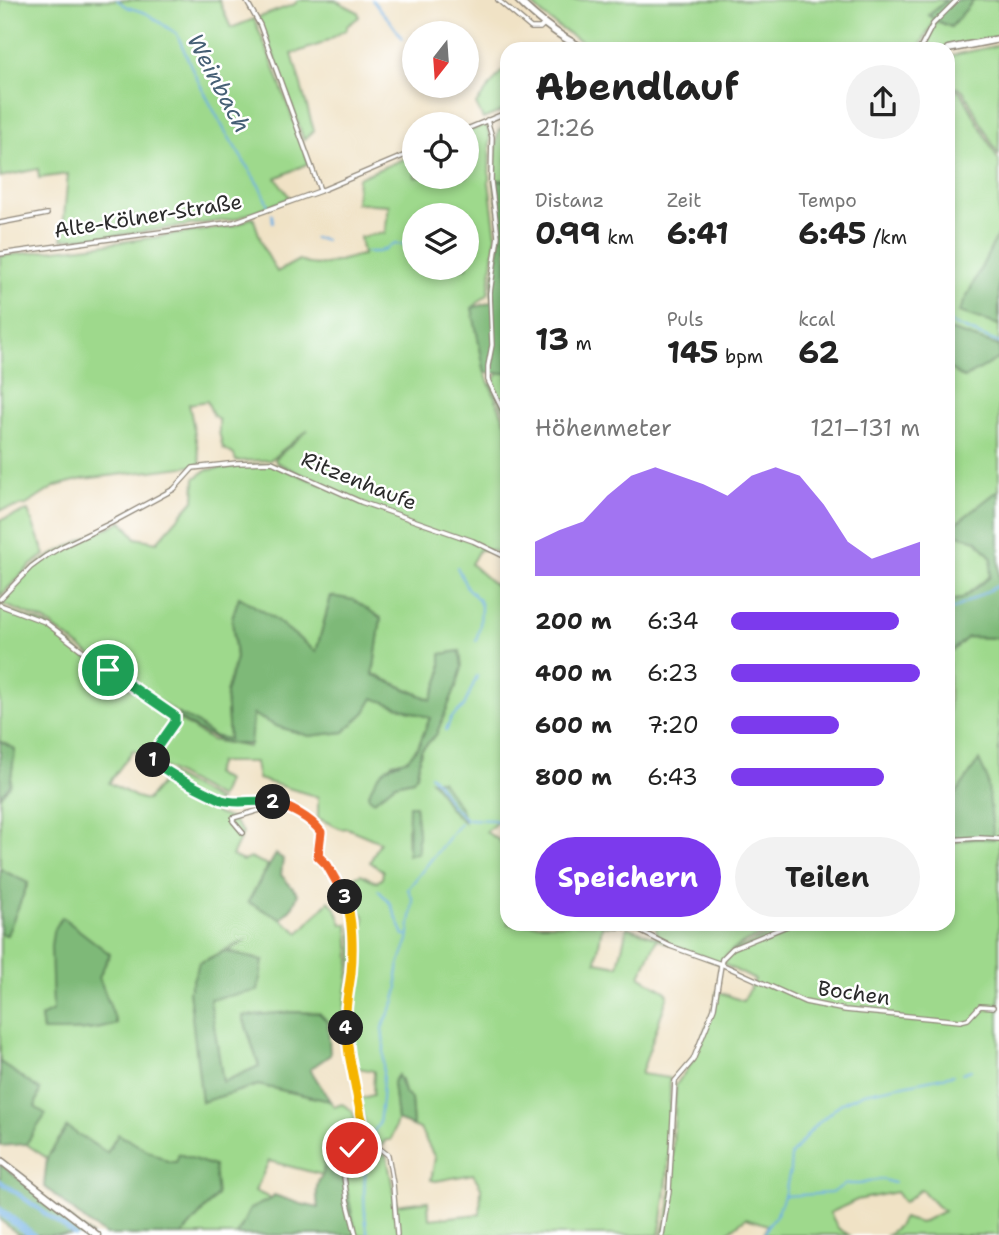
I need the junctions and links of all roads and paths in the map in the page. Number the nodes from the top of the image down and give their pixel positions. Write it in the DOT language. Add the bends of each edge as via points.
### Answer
graph roads {
  1 [pos="246,0"];
  2 [pos="498,0"];
  3 [pos="518,0"];
  4 [pos="957,0"];
  5 [pos="544,24"];
  6 [pos="999,39"];
  7 [pos="572,42"];
  8 [pos="924,42"];
  9 [pos="955,48"];
  10 [pos="500,115"];
  11 [pos="487,120"];
  12 [pos="479,124"];
  13 [pos="402,156"];
  14 [pos="320,191"];
  15 [pos="47,214"];
  16 [pos="0,223"];
  17 [pos="0,254"];
  18 [pos="500,405"];
  19 [pos="500,554"];
  20 [pos="0,599"];
  21 [pos="0,605"];
  22 [pos="274,803"];
  23 [pos="243,833"];
  24 [pos="999,839"];
  25 [pos="955,840"];
  26 [pos="640,931"];
  27 [pos="775,931"];
  28 [pos="721,964"];
  29 [pos="993,1007"];
  30 [pos="356,1137"];
  31 [pos="0,1160"];
  32 [pos="97,1235"];
  33 [pos="356,1235"];
  34 [pos="397,1235"];
  35 [pos="662,1235"];
  1 -- 14 [label="street" via="260,25"];
  2 -- 5 [label="street" via="531,28"];
  3 -- 5 [label="main road"];
  4 -- 8 [label="street" via="933,24"];
  5 -- 7 [label="main road"];
  6 -- 9 [label="main road"];
  10 -- 11 [label="street"];
  11 -- 12 [label="street"];
  11 -- 18 [label="street" via="498,236 490,293 488,380"];
  13 -- 14 [label="street, Alte-Kölner-Straße"];
  14 -- 17 [label="street, Alte-Kölner-Straße" via="234,222"];
  15 -- 16 [label="street"];
  19 -- 20 [label="street, Ritzenhaufe" via="361,502 272,462 237,463 193,468 174,489 46,556"];
  21 -- 22 [label="street" via="45,622 175,716 154,754 155,764 222,800"];
  22 -- 23 [label="street" via="233,818"];
  22 -- 30 [label="street" via="301,815 321,832 318,856 344,895 350,914 351,970 345,1020 362,1121"];
  24 -- 25 [label="street"];
  26 -- 28 [label="street, Bochen"];
  27 -- 28 [label="street" via="733,948"];
  28 -- 29 [label="street, Bochen" via="828,1008 960,1021 977,1008"];
  28 -- 35 [label="street" via="714,1009 693,1060 674,1081 669,1191"];
  30 -- 33 [label="street" via="344,1176"];
  30 -- 34 [label="street" via="388,1155"];
  31 -- 32 [label="main road"];
}
